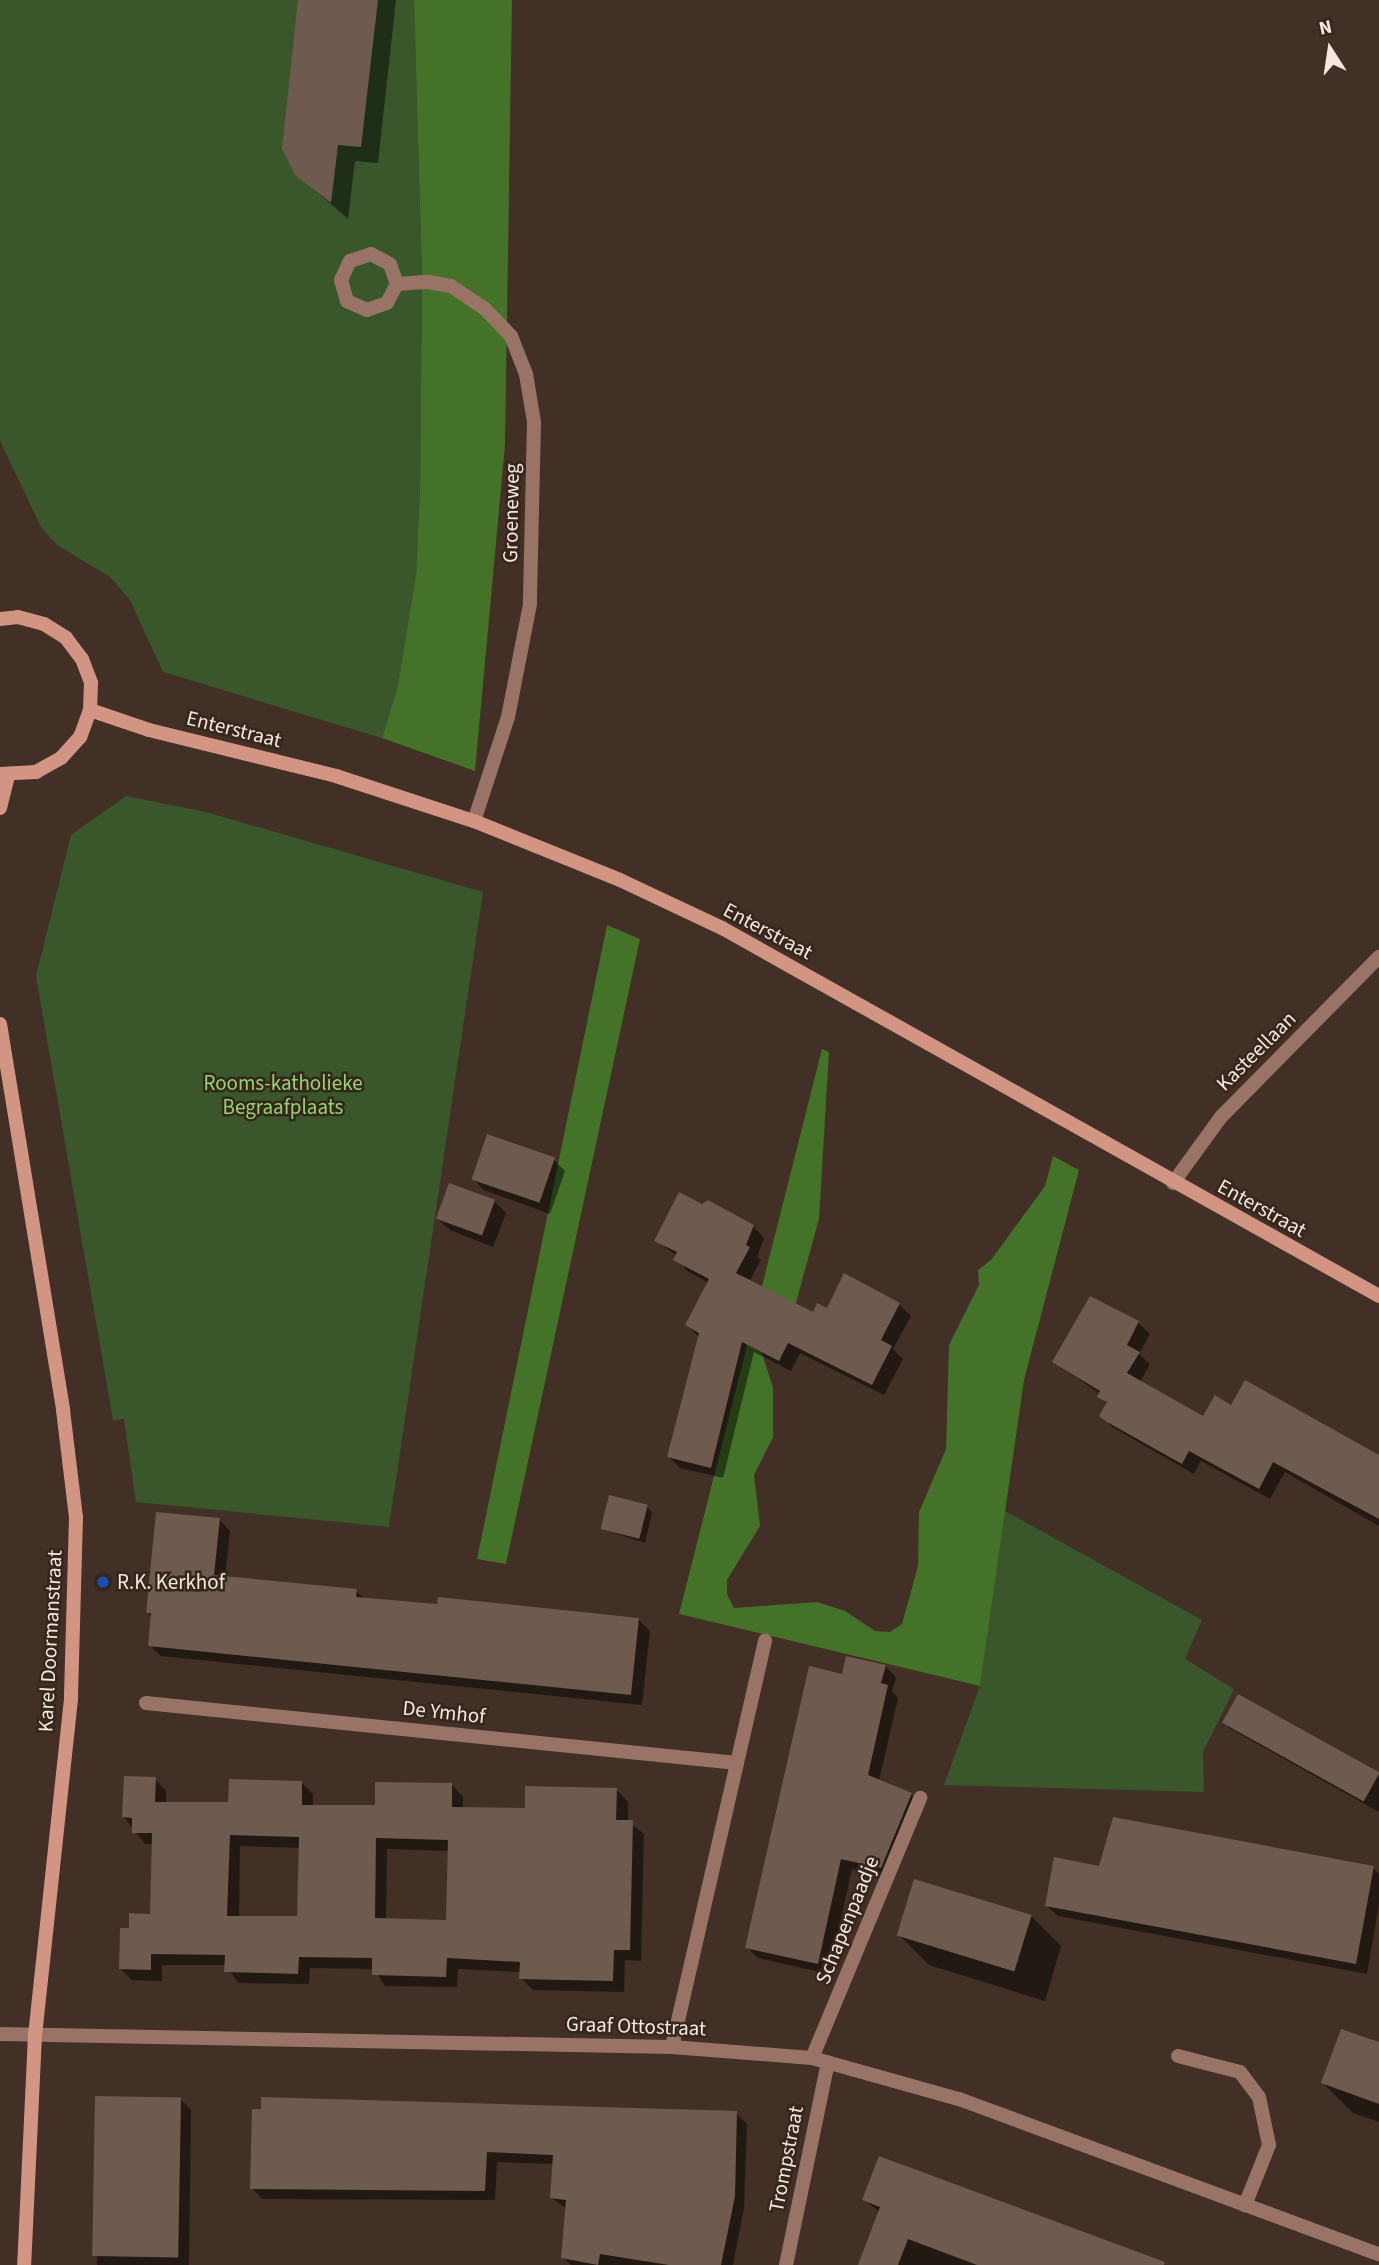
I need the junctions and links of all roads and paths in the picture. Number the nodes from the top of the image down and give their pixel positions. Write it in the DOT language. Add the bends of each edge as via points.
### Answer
graph roads {
  1 [pos="397,284"];
  2 [pos="0,619"];
  3 [pos="90,710"];
  4 [pos="4,775"];
  5 [pos="0,808"];
  6 [pos="474,821"];
  7 [pos="1379,957"];
  8 [pos="0,1024"];
  9 [pos="1173,1183"];
  10 [pos="1379,1296"];
  11 [pos="765,1640"];
  12 [pos="146,1703"];
  13 [pos="737,1763"];
  14 [pos="920,1798"];
  15 [pos="0,2034"];
  16 [pos="35,2035"];
  17 [pos="672,2046"];
  18 [pos="1178,2056"];
  19 [pos="812,2058"];
  20 [pos="828,2062"];
  21 [pos="1245,2205"];
  22 [pos="1379,2254"];
  23 [pos="24,2265"];
  24 [pos="786,2265"];
  1 -- 6 [label="street, Groeneweg" via="451,286 484,308 510,336 526,374 534,422 530,604 508,717"];
  2 -- 3 [label="main road" via="18,617 44,624 66,638 82,659 91,684"];
  3 -- 4 [label="main road" via="80,737 61,758 36,772"];
  3 -- 6 [label="main road, Enterstraat" via="149,730 336,776"];
  4 -- 5 [label="main road"];
  6 -- 9 [label="main road, Enterstraat" via="621,880 722,928"];
  7 -- 9 [label="street, Kasteellaan" via="1221,1117"];
  8 -- 16 [label="main road, Karel Doormanstraat" via="76,1517 71,1699"];
  9 -- 10 [label="main road, Enterstraat"];
  11 -- 13 [label="street"];
  12 -- 13 [label="street, De Ymhof"];
  13 -- 17 [label="street"];
  14 -- 19 [label="street, Schapenpaadje"];
  15 -- 16 [label="street, Graaf Ottostraat"];
  16 -- 17 [label="street, Graaf Ottostraat"];
  16 -- 23 [label="main road, Karel Doormanstraat"];
  17 -- 19 [label="street, Graaf Ottostraat"];
  18 -- 21 [label="street" via="1240,2072 1259,2097 1269,2145"];
  19 -- 20 [label="street, Graaf Ottostraat"];
  20 -- 21 [label="street, Graaf Ottostraat" via="958,2099"];
  20 -- 24 [label="street, Trompstraat"];
  21 -- 22 [label="street, Graaf Ottostraat"];
}
